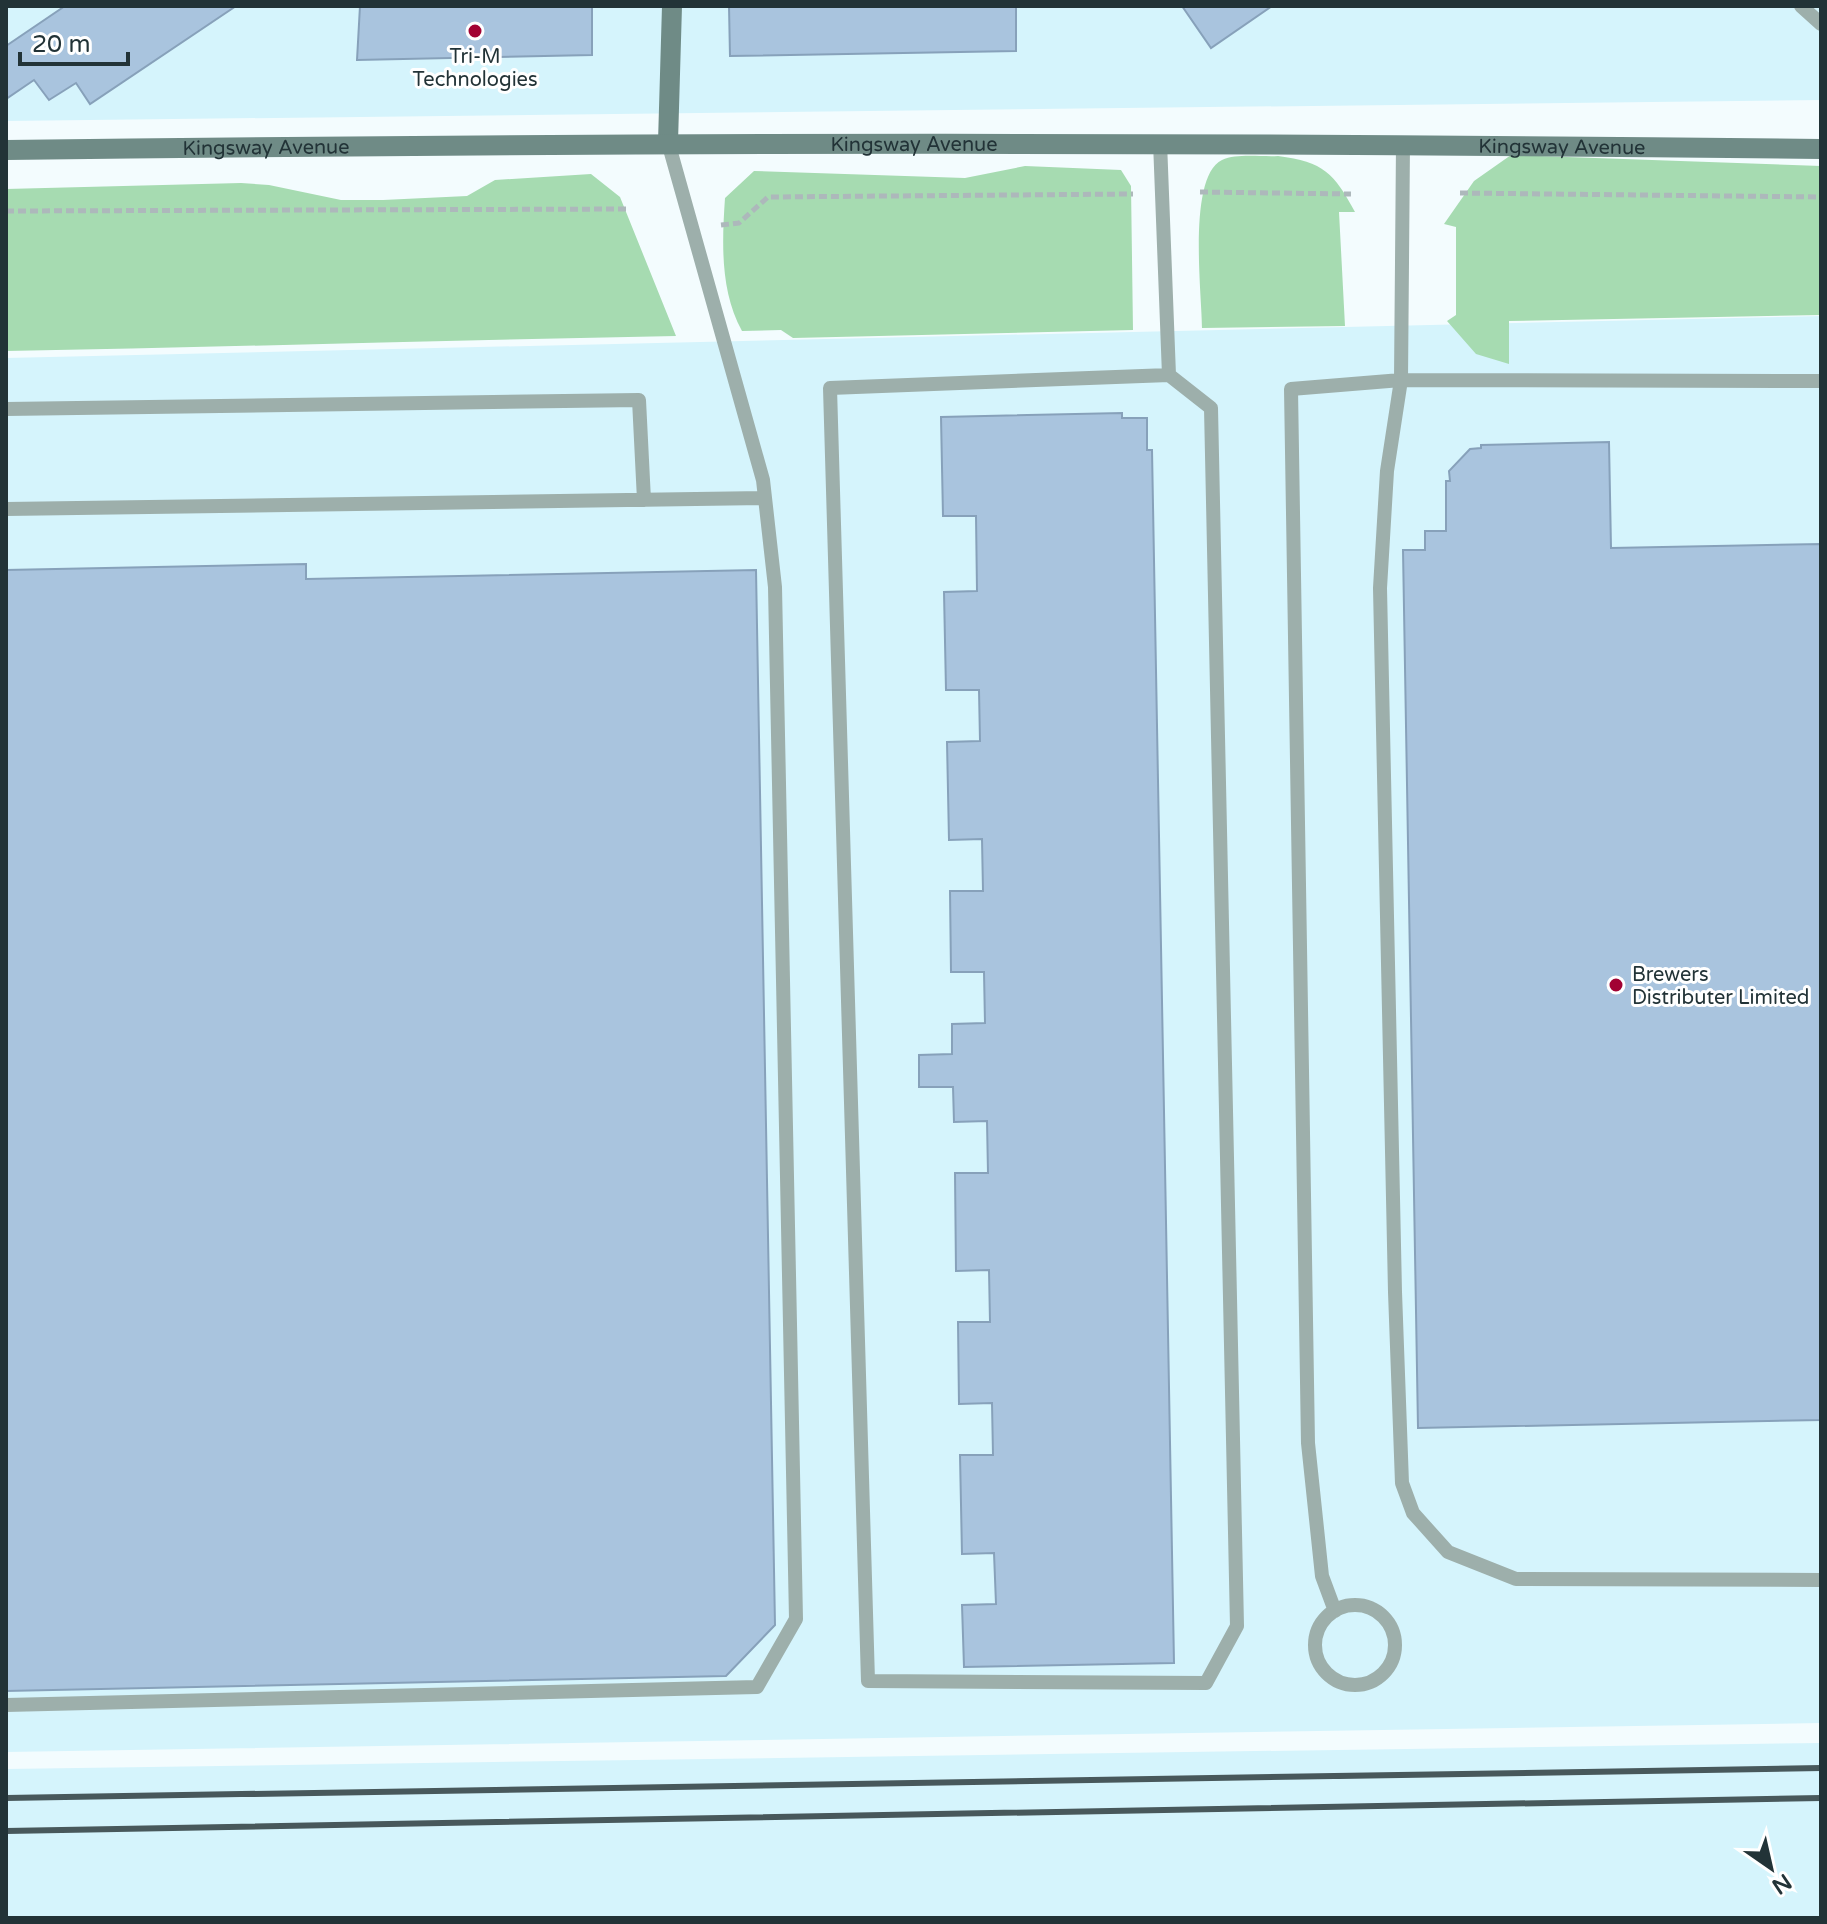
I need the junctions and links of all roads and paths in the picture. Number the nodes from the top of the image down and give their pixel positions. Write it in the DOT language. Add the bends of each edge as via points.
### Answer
graph roads {
  1 [pos="672,6"];
  2 [pos="1801,6"];
  3 [pos="1821,24"];
  4 [pos="668,142"];
  5 [pos="1160,142"];
  6 [pos="1403,144"];
  7 [pos="1821,149"];
  8 [pos="6,150"];
  9 [pos="1200,192"];
  10 [pos="1460,193"];
  11 [pos="1133,194"];
  12 [pos="1351,194"];
  13 [pos="1821,197"];
  14 [pos="630,209"];
  15 [pos="6,211"];
  16 [pos="721,225"];
  17 [pos="1169,375"];
  18 [pos="1401,380"];
  19 [pos="1821,381"];
  20 [pos="6,409"];
  21 [pos="765,498"];
  22 [pos="644,500"];
  23 [pos="6,509"];
  24 [pos="1821,1580"];
  25 [pos="1335,1611"];
  26 [pos="6,1705"];
  1 -- 4 [label="main road"];
  2 -- 3 [label="lane"];
  4 -- 5 [label="main road, Kingsway Avenue"];
  4 -- 8 [label="main road, Kingsway Avenue"];
  4 -- 21 [label="lane"];
  5 -- 6 [label="main road, Kingsway Avenue"];
  5 -- 17 [label="lane"];
  6 -- 7 [label="main road, Kingsway Avenue"];
  6 -- 18 [label="lane"];
  9 -- 12 [label="path"];
  10 -- 13 [label="path"];
  11 -- 16 [label="path" via="768,197 739,223"];
  14 -- 15 [label="path"];
  17 -- 17 [label="lane" via="830,388 868,1681 1206,1683 1237,1626 1211,408"];
  18 -- 19 [label="lane"];
  18 -- 24 [label="lane" via="1387,471 1380,588 1402,1483 1413,1513 1448,1552 1516,1579"];
  18 -- 25 [label="lane" via="1291,389 1308,1443 1322,1576"];
  20 -- 22 [label="lane" via="639,400"];
  21 -- 22 [label="lane"];
  21 -- 26 [label="lane" via="775,587 796,1619 757,1687"];
  22 -- 23 [label="lane"];
  25 -- 25 [label="lane" via="1318,1631 1317,1657 1323,1669 1344,1684 1371,1682 1382,1675 1395,1653 1392,1627 1373,1609 1360,1605"];
}
